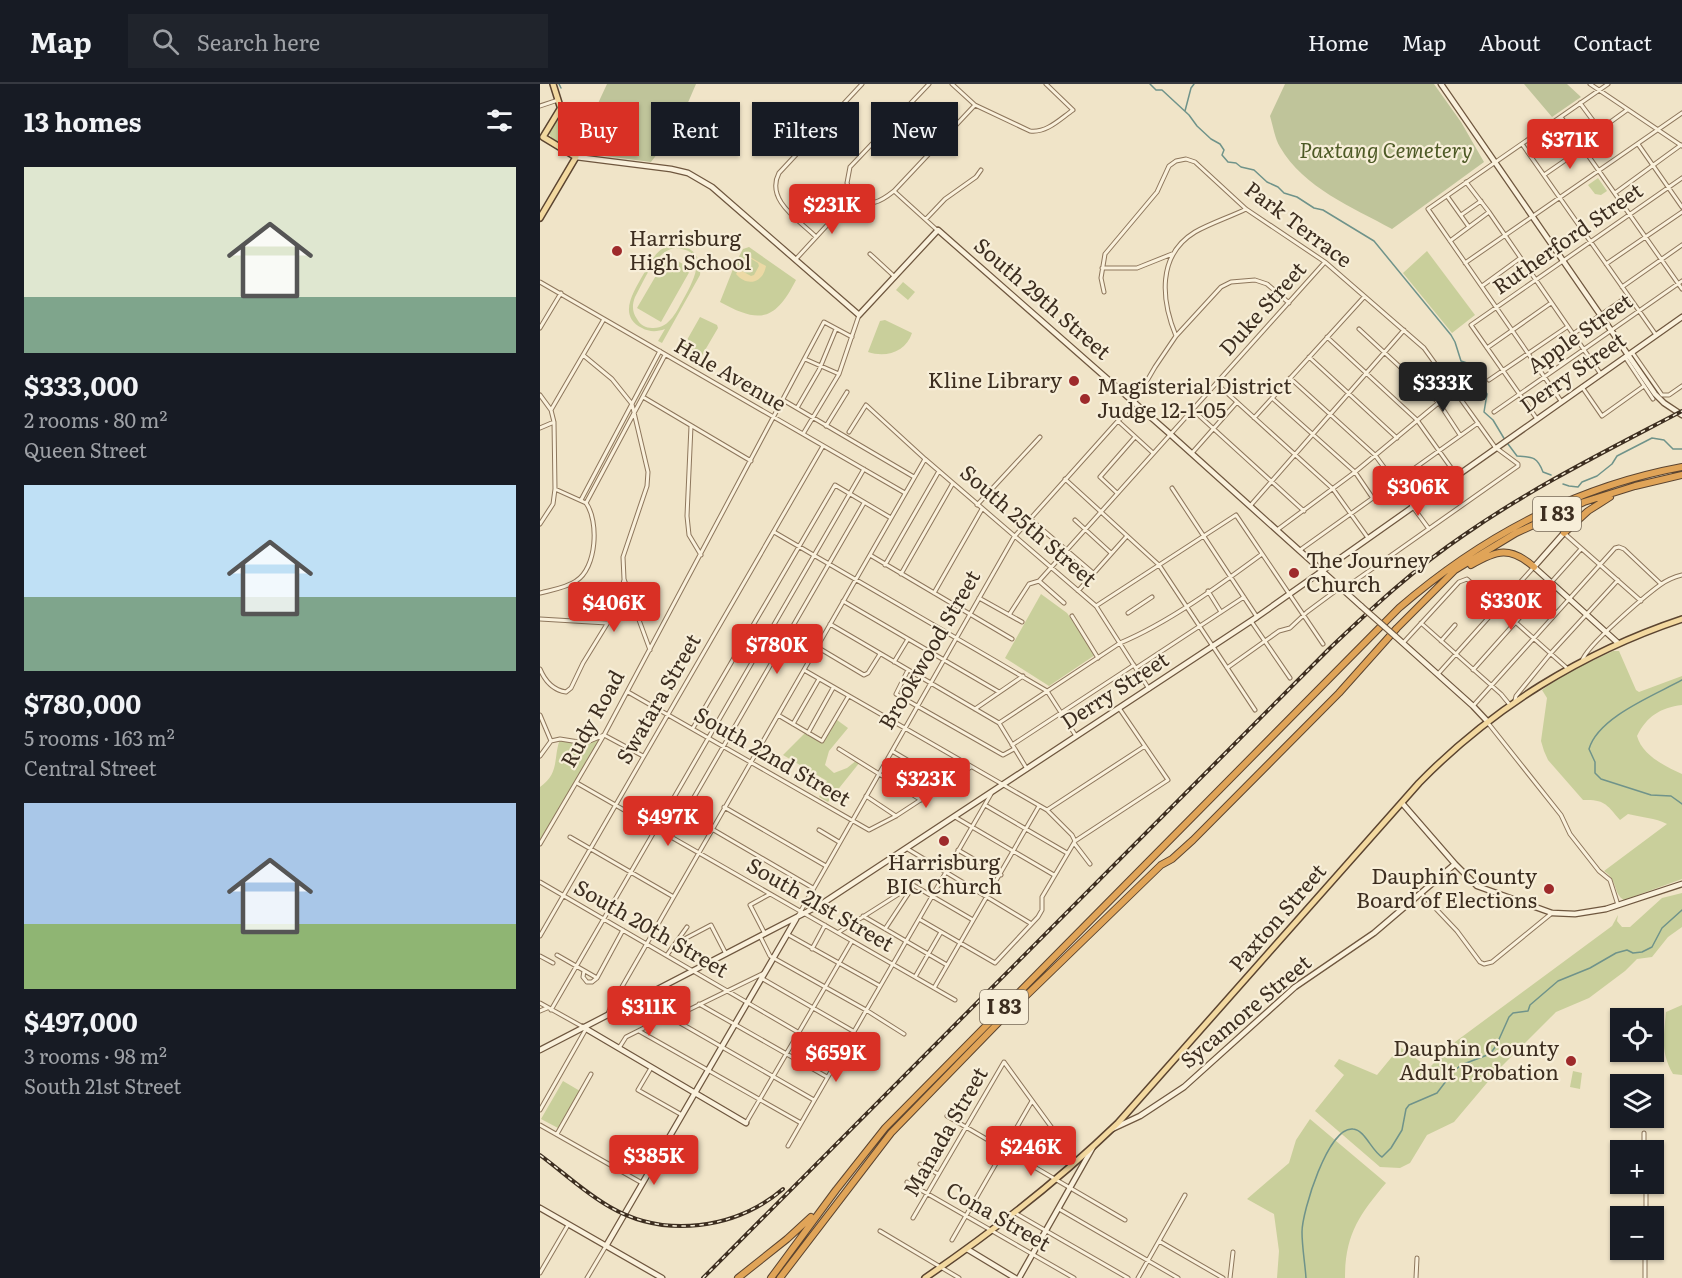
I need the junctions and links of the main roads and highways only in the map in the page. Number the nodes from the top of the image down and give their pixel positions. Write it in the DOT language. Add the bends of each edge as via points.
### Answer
graph roads {
  1 [pos="553,84"];
  2 [pos="1441,84"];
  3 [pos="559,102"];
  4 [pos="558,110"];
  5 [pos="541,138"];
  6 [pos="576,157"];
  7 [pos="540,218"];
  8 [pos="1682,317"];
  9 [pos="1628,354"];
  10 [pos="1682,415"];
  11 [pos="1682,467"];
  12 [pos="1682,475"];
  13 [pos="1635,486"];
  14 [pos="1564,533"];
  15 [pos="1534,567"];
  16 [pos="1323,570"];
  17 [pos="1444,580"];
  18 [pos="1682,619"];
  19 [pos="1618,644"];
  20 [pos="1488,722"];
  21 [pos="1402,803"];
  22 [pos="1455,864"];
  23 [pos="1682,884"];
  24 [pos="797,917"];
  25 [pos="585,1028"];
  26 [pos="540,1050"];
  27 [pos="694,1093"];
  28 [pos="746,1123"];
  29 [pos="1110,1131"];
  30 [pos="1095,1144"];
  31 [pos="836,1190"];
  32 [pos="540,1208"];
  33 [pos="606,1246"];
  34 [pos="967,1249"];
  35 [pos="662,1278"];
  36 [pos="738,1278"];
  37 [pos="771,1278"];
  38 [pos="780,1278"];
  39 [pos="925,1278"];
  40 [pos="1017,1278"];
  1 -- 3 [label="main road"];
  2 -- 9 [label="main road"];
  4 -- 5 [label="main road"];
  5 -- 6 [label="main road"];
  6 -- 7 [label="main road"];
  6 -- 16 [label="main road, South 29th Street" via="688,173 719,192 859,315 938,230"];
  8 -- 9 [label="main road, Derry Street"];
  9 -- 10 [label="main road" via="1658,398"];
  9 -- 16 [label="main road, Derry Street"];
  11 -- 31 [label="highway, I 83" via="1599,489 1533,517 1486,542 1421,589 1353,653 920,1092 885,1128"];
  12 -- 13 [label="highway, I 83"];
  13 -- 14 [label="highway" via="1598,504"];
  13 -- 17 [label="highway, I 83" via="1584,502 1516,533"];
  14 -- 15 [label="main road"];
  15 -- 17 [label="highway" via="1517,554 1501,552"];
  15 -- 19 [label="main road"];
  16 -- 20 [label="main road, South 29th Street, bridge"];
  16 -- 24 [label="main road, Derry Street" via="991,794"];
  17 -- 38 [label="highway, I 83" via="1193,840 1161,865 939,1082 874,1153"];
  18 -- 19 [label="main road, Paxton Street"];
  19 -- 20 [label="main road, Paxton Street" via="1568,669"];
  20 -- 21 [label="main road, Paxton Street" via="1438,764"];
  21 -- 22 [label="main road"];
  21 -- 29 [label="main road, Paxton Street"];
  22 -- 23 [label="main road" via="1484,889 1552,913 1575,914 1618,905"];
  22 -- 29 [label="main road, Sycamore Street" via="1360,943 1295,987 1184,1087"];
  24 -- 25 [label="main road, Derry Street"];
  24 -- 27 [label="main road"];
  25 -- 26 [label="main road, Derry Street"];
  25 -- 27 [label="main road"];
  27 -- 28 [label="main road"];
  27 -- 33 [label="main road"];
  29 -- 30 [label="main road, Paxton Street"];
  30 -- 34 [label="main road, Paxton Street"];
  30 -- 40 [label="main road"];
  31 -- 36 [label="highway" via="800,1228"];
  31 -- 37 [label="highway, I 83"];
  32 -- 33 [label="main road"];
  33 -- 35 [label="main road"];
  34 -- 39 [label="main road, Paxton Street"];
  34 -- 40 [label="main road"];
}
